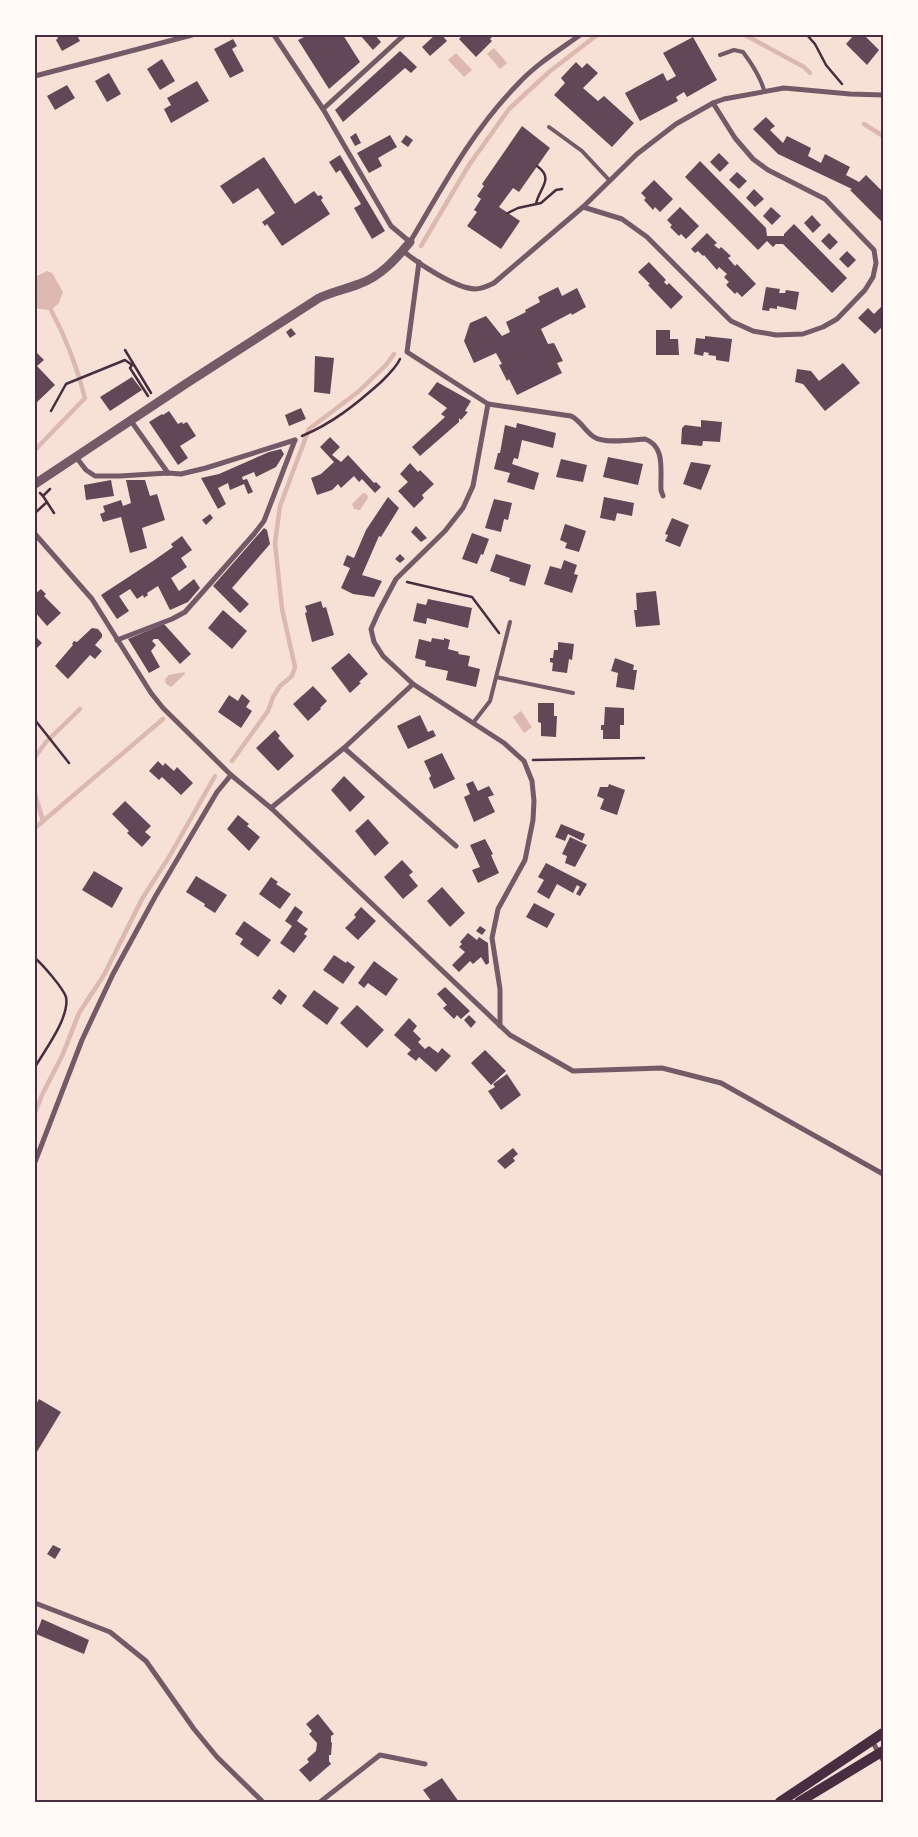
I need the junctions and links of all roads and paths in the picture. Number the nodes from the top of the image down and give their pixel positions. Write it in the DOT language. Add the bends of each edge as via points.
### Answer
graph roads {
  1 [pos="192,35"];
  2 [pos="274,35"];
  3 [pos="404,35"];
  4 [pos="580,35"];
  5 [pos="807,35"];
  6 [pos="720,55"];
  7 [pos="35,76"];
  8 [pos="764,90"];
  9 [pos="850,94"];
  10 [pos="883,95"];
  11 [pos="713,104"];
  12 [pos="323,109"];
  13 [pos="549,127"];
  14 [pos="537,166"];
  15 [pos="610,181"];
  16 [pos="562,189"];
  17 [pos="536,204"];
  18 [pos="583,207"];
  19 [pos="508,213"];
  20 [pos="410,242"];
  21 [pos="403,251"];
  22 [pos="419,262"];
  23 [pos="125,350"];
  24 [pos="400,361"];
  25 [pos="133,365"];
  26 [pos="153,401"];
  27 [pos="488,404"];
  28 [pos="51,410"];
  29 [pos="131,421"];
  30 [pos="304,436"];
  31 [pos="76,457"];
  32 [pos="168,472"];
  33 [pos="35,484"];
  34 [pos="43,496"];
  35 [pos="662,496"];
  36 [pos="47,502"];
  37 [pos="35,513"];
  38 [pos="54,513"];
  39 [pos="35,534"];
  40 [pos="396,579"];
  41 [pos="510,622"];
  42 [pos="117,640"];
  43 [pos="505,641"];
  44 [pos="496,677"];
  45 [pos="413,684"];
  46 [pos="573,693"];
  47 [pos="35,720"];
  48 [pos="473,723"];
  49 [pos="344,748"];
  50 [pos="644,758"];
  51 [pos="524,761"];
  52 [pos="69,763"];
  53 [pos="231,775"];
  54 [pos="271,808"];
  55 [pos="456,846"];
  56 [pos="35,958"];
  57 [pos="500,1026"];
  58 [pos="35,1067"];
  59 [pos="35,1162"];
  60 [pos="883,1174"];
  61 [pos="35,1603"];
  62 [pos="883,1733"];
  63 [pos="871,1740"];
  64 [pos="882,1755"];
  65 [pos="425,1764"];
  66 [pos="263,1802"];
  67 [pos="320,1802"];
  68 [pos="780,1802"];
  69 [pos="799,1802"];
  1 -- 7 [label="street"];
  2 -- 12 [label="street"];
  3 -- 12 [label="street"];
  4 -- 20 [label="street" via="538,65 486,118"];
  5 -- 9 [label="path"];
  6 -- 8 [label="lane" via="734,50 743,52 762,81"];
  8 -- 9 [label="street" via="784,88"];
  8 -- 11 [label="street"];
  9 -- 10 [label="street"];
  11 -- 15 [label="street" via="676,124 637,154"];
  11 -- 18 [label="street" via="735,138 754,159 768,170 825,199 874,250 873,277 837,319 803,334 776,335 731,321 647,237 622,218"];
  12 -- 20 [label="street" via="391,226"];
  13 -- 15 [label="lane" via="582,151"];
  14 -- 17 [label="path" via="543,170 546,180"];
  15 -- 18 [label="street"];
  16 -- 17 [label="path"];
  17 -- 19 [label="path"];
  18 -- 22 [label="street" via="484,288 457,285"];
  20 -- 21 [label="street"];
  21 -- 22 [label="street"];
  21 -- 26 [label="street" via="371,279 319,298"];
  22 -- 27 [label="street" via="407,352"];
  23 -- 25 [label="path"];
  24 -- 30 [label="path" via="352,409"];
  25 -- 26 [label="path"];
  25 -- 26 [label="path" via="130,368"];
  25 -- 28 [label="path" via="125,360 73,380 66,384"];
  26 -- 29 [label="street"];
  27 -- 35 [label="street" via="571,416 599,440 652,441 660,453"];
  27 -- 40 [label="street" via="473,486 463,508 445,531"];
  29 -- 31 [label="street"];
  29 -- 32 [label="street"];
  31 -- 32 [label="street" via="95,476"];
  31 -- 33 [label="street"];
  32 -- 42 [label="street" via="181,474 206,468 295,440 264,521 196,600 185,612 172,619"];
  34 -- 36 [label="path"];
  36 -- 37 [label="path"];
  36 -- 38 [label="path"];
  39 -- 42 [label="street" via="92,599"];
  40 -- 43 [label="path" via="472,597"];
  40 -- 45 [label="street" via="371,630 383,656"];
  41 -- 43 [label="lane"];
  42 -- 53 [label="street" via="163,708"];
  43 -- 44 [label="lane"];
  44 -- 46 [label="lane"];
  44 -- 48 [label="lane" via="490,701"];
  45 -- 48 [label="street"];
  45 -- 49 [label="street"];
  47 -- 52 [label="path"];
  48 -- 51 [label="street"];
  49 -- 54 [label="street"];
  49 -- 55 [label="street"];
  50 -- 51 [label="path"];
  51 -- 57 [label="street" via="532,781 533,820 525,860 498,909 492,938 500,989"];
  53 -- 54 [label="street"];
  53 -- 59 [label="street" via="217,792 174,864 113,974 82,1040"];
  54 -- 57 [label="street"];
  56 -- 58 [label="path" via="66,995 62,1021"];
  57 -- 60 [label="street" via="573,1071 662,1068 721,1083"];
  61 -- 66 [label="street" via="110,1632 146,1661 211,1750"];
  62 -- 63 [label="main road"];
  63 -- 64 [label="street"];
  63 -- 68 [label="main road"];
  64 -- 69 [label="main road"];
  65 -- 67 [label="street" via="380,1755"];
}
